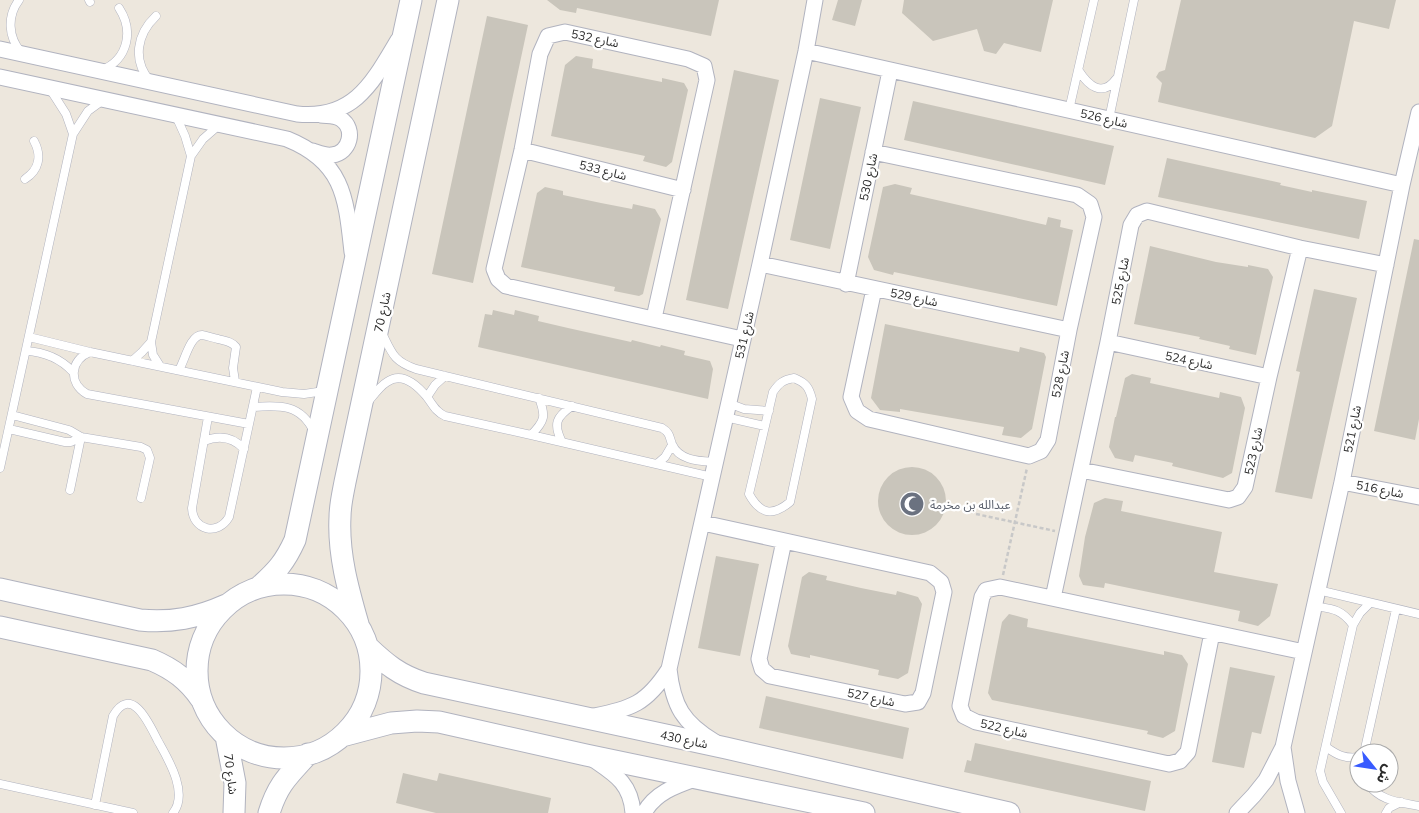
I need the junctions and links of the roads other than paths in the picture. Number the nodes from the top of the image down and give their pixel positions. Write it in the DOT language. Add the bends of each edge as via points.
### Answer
graph roads {
  1 [pos="19,0"];
  2 [pos="411,0"];
  3 [pos="448,0"];
  4 [pos="815,0"];
  5 [pos="1094,0"];
  6 [pos="1134,0"];
  7 [pos="119,8"];
  8 [pos="156,16"];
  9 [pos="405,28"];
  10 [pos="0,49"];
  11 [pos="806,51"];
  12 [pos="22,54"];
  13 [pos="100,71"];
  14 [pos="890,71"];
  15 [pos="1079,71"];
  16 [pos="0,77"];
  17 [pos="1116,78"];
  18 [pos="151,82"];
  19 [pos="49,88"];
  20 [pos="103,100"];
  21 [pos="1068,110"];
  22 [pos="1419,112"];
  23 [pos="318,115"];
  24 [pos="176,116"];
  25 [pos="1109,119"];
  26 [pos="219,126"];
  27 [pos="73,134"];
  28 [pos="34,142"];
  29 [pos="309,150"];
  30 [pos="522,150"];
  31 [pos="874,152"];
  32 [pos="191,156"];
  33 [pos="25,179"];
  34 [pos="1402,185"];
  35 [pos="683,190"];
  36 [pos="1300,248"];
  37 [pos="354,262"];
  38 [pos="760,264"];
  39 [pos="1386,265"];
  40 [pos="846,284"];
  41 [pos="874,288"];
  42 [pos="654,318"];
  43 [pos="379,326"];
  44 [pos="1069,330"];
  45 [pos="28,337"];
  46 [pos="742,339"];
  47 [pos="150,342"];
  48 [pos="1108,342"];
  49 [pos="26,351"];
  50 [pos="90,352"];
  51 [pos="132,361"];
  52 [pos="160,366"];
  53 [pos="180,370"];
  54 [pos="73,372"];
  55 [pos="445,376"];
  56 [pos="1269,377"];
  57 [pos="235,381"];
  58 [pos="257,387"];
  59 [pos="326,391"];
  60 [pos="427,397"];
  61 [pos="539,398"];
  62 [pos="572,406"];
  63 [pos="253,407"];
  64 [pos="361,409"];
  65 [pos="727,410"];
  66 [pos="768,411"];
  67 [pos="12,415"];
  68 [pos="208,417"];
  69 [pos="249,424"];
  70 [pos="765,426"];
  71 [pos="9,429"];
  72 [pos="531,435"];
  73 [pos="81,437"];
  74 [pos="316,438"];
  75 [pos="204,441"];
  76 [pos="562,442"];
  77 [pos="672,445"];
  78 [pos="244,449"];
  79 [pos="715,462"];
  80 [pos="657,464"];
  81 [pos="0,468"];
  82 [pos="1081,470"];
  83 [pos="712,477"];
  84 [pos="1342,482"];
  85 [pos="70,490"];
  86 [pos="1419,497"];
  87 [pos="141,498"];
  88 [pos="703,523"];
  89 [pos="784,540"];
  90 [pos="260,587"];
  91 [pos="3,589"];
  92 [pos="1318,590"];
  93 [pos="1053,598"];
  94 [pos="1370,603"];
  95 [pos="228,604"];
  96 [pos="1314,606"];
  97 [pos="1396,609"];
  98 [pos="1419,614"];
  99 [pos="358,624"];
  100 [pos="1353,625"];
  101 [pos="0,627"];
  102 [pos="1212,633"];
  103 [pos="368,647"];
  104 [pos="1304,652"];
  105 [pos="669,670"];
  106 [pos="202,700"];
  107 [pos="585,718"];
  108 [pos="226,736"];
  109 [pos="342,736"];
  110 [pos="1366,743"];
  111 [pos="1283,747"];
  112 [pos="1326,747"];
  113 [pos="726,748"];
  114 [pos="308,754"];
  115 [pos="586,755"];
  116 [pos="1349,757"];
  117 [pos="696,778"];
  118 [pos="0,784"];
  119 [pos="1375,793"];
  120 [pos="1401,802"];
  121 [pos="95,805"];
  122 [pos="1419,806"];
  123 [pos="134,813"];
  124 [pos="173,813"];
  125 [pos="234,813"];
  126 [pos="269,813"];
  127 [pos="633,813"];
  128 [pos="644,813"];
  129 [pos="864,813"];
  130 [pos="1009,813"];
  131 [pos="1237,813"];
  132 [pos="1297,813"];
  133 [pos="1341,813"];
  134 [pos="1386,813"];
  1 -- 12 [label="lane" via="11,16 10,29"];
  2 -- 9 [label="main road"];
  3 -- 43 [label="main road, شارع 70"];
  4 -- 11 [label="street, شارع 531"];
  5 -- 15 [label="lane"];
  6 -- 17 [label="lane"];
  7 -- 13 [label="lane" via="127,23 128,40 115,62"];
  8 -- 18 [label="lane" via="145,28 139,44 139,61"];
  9 -- 23 [label="street" via="366,90 344,106"];
  9 -- 37 [label="main road"];
  10 -- 12 [label="street"];
  11 -- 14 [label="street, شارع 526"];
  11 -- 38 [label="street, شارع 531"];
  12 -- 13 [label="street"];
  13 -- 18 [label="street"];
  14 -- 21 [label="street, شارع 526"];
  14 -- 31 [label="street, شارع 530"];
  15 -- 17 [label="lane" via="1094,87 1111,86"];
  15 -- 21 [label="lane"];
  16 -- 19 [label="street"];
  17 -- 25 [label="lane"];
  18 -- 23 [label="street" via="297,114"];
  19 -- 20 [label="street"];
  19 -- 27 [label="lane" via="66,114"];
  20 -- 24 [label="street"];
  20 -- 27 [label="lane" via="82,118"];
  21 -- 25 [label="street, شارع 526"];
  22 -- 34 [label="street, شارع 521"];
  23 -- 29 [label="street" via="336,116 345,122 350,132 349,142 342,151 333,155"];
  24 -- 26 [label="street"];
  24 -- 32 [label="lane"];
  25 -- 34 [label="street, شارع 526"];
  26 -- 29 [label="street" via="287,139"];
  26 -- 32 [label="lane" via="203,139"];
  27 -- 45 [label="lane"];
  28 -- 33 [label="lane" via="39,159 34,171"];
  29 -- 37 [label="street" via="326,165 344,194"];
  30 -- 35 [label="street, شارع 533"];
  30 -- 35 [label="street, شارع 532" via="540,54 548,36 565,32 688,59 704,66 707,80"];
  30 -- 42 [label="street, شارع 532" via="494,269 498,279 506,286"];
  31 -- 40 [label="street, شارع 530"];
  31 -- 44 [label="street, شارع 528" via="1077,194 1090,204 1094,218"];
  32 -- 47 [label="lane"];
  34 -- 39 [label="street, شارع 521"];
  35 -- 42 [label="street, شارع 532"];
  36 -- 39 [label="street, شارع 525"];
  36 -- 48 [label="street, شارع 525" via="1147,211 1137,215 1131,225"];
  36 -- 56 [label="street, شارع 523"];
  37 -- 59 [label="main road"];
  38 -- 40 [label="street, شارع 529"];
  38 -- 46 [label="street, شارع 531"];
  39 -- 84 [label="street, شارع 521"];
  40 -- 41 [label="street, شارع 529"];
  41 -- 44 [label="street, شارع 529"];
  41 -- 44 [label="street, شارع 528" via="851,397 857,411 869,420 1029,456 1041,451 1048,440"];
  42 -- 46 [label="street, شارع 532"];
  43 -- 55 [label="lane" via="399,362 416,370"];
  43 -- 64 [label="main road, شارع 70"];
  45 -- 49 [label="lane"];
  45 -- 50 [label="lane"];
  46 -- 65 [label="street, شارع 531"];
  47 -- 51 [label="lane"];
  47 -- 52 [label="lane"];
  48 -- 56 [label="street, شارع 524"];
  48 -- 82 [label="street, شارع 525"];
  49 -- 54 [label="lane" via="49,355"];
  49 -- 67 [label="lane"];
  50 -- 51 [label="lane"];
  50 -- 54 [label="lane" via="79,359"];
  51 -- 52 [label="lane"];
  52 -- 53 [label="lane"];
  53 -- 57 [label="lane"];
  53 -- 57 [label="lane" via="191,341 202,335 232,342 236,346"];
  54 -- 68 [label="lane" via="78,388 87,394"];
  55 -- 60 [label="lane"];
  55 -- 61 [label="lane"];
  56 -- 82 [label="street, شارع 523" via="1245,487 1238,496 1229,500"];
  57 -- 58 [label="lane"];
  58 -- 59 [label="lane" via="293,394"];
  58 -- 63 [label="lane"];
  59 -- 74 [label="main road"];
  60 -- 64 [label="lane" via="412,382 396,379 387,382"];
  60 -- 72 [label="lane" via="445,416"];
  61 -- 62 [label="lane"];
  61 -- 72 [label="lane" via="545,413 541,425"];
  62 -- 76 [label="lane" via="561,414 557,422"];
  62 -- 77 [label="lane" via="662,428 671,436"];
  63 -- 69 [label="lane"];
  63 -- 74 [label="lane" via="274,405 294,410 310,425"];
  64 -- 99 [label="main road, شارع 70" via="340,516 347,588"];
  65 -- 66 [label="lane"];
  65 -- 70 [label="lane"];
  65 -- 79 [label="street, شارع 531"];
  66 -- 70 [label="lane"];
  66 -- 70 [label="lane" via="773,392 784,380 794,378 809,388 812,399 790,502 771,512 755,505 749,494"];
  67 -- 71 [label="lane"];
  67 -- 73 [label="lane" via="69,430"];
  68 -- 69 [label="lane"];
  68 -- 75 [label="lane"];
  69 -- 78 [label="lane"];
  71 -- 73 [label="lane" via="65,442"];
  71 -- 81 [label="lane"];
  72 -- 76 [label="lane"];
  73 -- 85 [label="lane"];
  73 -- 87 [label="lane" via="147,450 150,458"];
  74 -- 90 [label="main road" via="294,540 278,570"];
  75 -- 78 [label="lane" via="216,437 229,438"];
  75 -- 78 [label="lane" via="192,514 198,524 210,529 222,526 229,516"];
  76 -- 80 [label="lane"];
  77 -- 79 [label="lane" via="685,457"];
  77 -- 80 [label="lane" via="665,458"];
  79 -- 83 [label="street, شارع 531"];
  80 -- 83 [label="lane"];
  82 -- 93 [label="street, شارع 525"];
  83 -- 88 [label="street, شارع 531"];
  84 -- 86 [label="street, شارع 516"];
  84 -- 92 [label="street, شارع 521"];
  88 -- 89 [label="street, شارع 527"];
  88 -- 105 [label="street, شارع 531"];
  89 -- 89 [label="street, شارع 527" via="930,573 941,582 944,592 923,693 918,702 905,704 770,676 762,669 759,659"];
  90 -- 95 [label="main road"];
  90 -- 99 [label="main road" via="290,584 310,587 338,602"];
  91 -- 95 [label="main road" via="158,622 194,618"];
  92 -- 94 [label="lane"];
  92 -- 96 [label="street, شارع 521"];
  93 -- 102 [label="street"];
  93 -- 102 [label="street, شارع 522" via="1000,587 986,590 960,706 964,716 976,722 1169,764 1180,761 1188,752"];
  94 -- 97 [label="lane"];
  94 -- 100 [label="lane"];
  95 -- 106 [label="main road" via="202,641 197,670"];
  96 -- 100 [label="lane" via="1341,612"];
  96 -- 104 [label="street, شارع 521"];
  97 -- 98 [label="lane"];
  97 -- 110 [label="lane"];
  99 -- 103 [label="main road"];
  100 -- 112 [label="lane"];
  101 -- 106 [label="main road" via="152,660 181,675"];
  102 -- 104 [label="street"];
  103 -- 107 [label="main road, شارع 430" via="392,669 410,678"];
  103 -- 109 [label="main road" via="371,679 368,695 362,710"];
  104 -- 111 [label="street, شارع 521"];
  105 -- 107 [label="street, شارع 531" via="659,685 636,704"];
  105 -- 113 [label="street, شارع 531" via="678,707 698,730"];
  106 -- 108 [label="main road"];
  107 -- 113 [label="main road, شارع 430"];
  108 -- 114 [label="main road" via="247,750 265,756 283,758"];
  108 -- 125 [label="main road, شارع 70" via="235,783"];
  109 -- 114 [label="main road"];
  109 -- 115 [label="main road" via="391,723 439,722"];
  111 -- 131 [label="street, شارع 521" via="1266,780"];
  111 -- 132 [label="street, شارع 521"];
  112 -- 116 [label="lane"];
  112 -- 133 [label="lane" via="1320,771"];
  113 -- 130 [label="main road, شارع 430"];
  114 -- 126 [label="main road" via="282,781"];
  115 -- 117 [label="main road"];
  115 -- 127 [label="street" via="616,775 628,790"];
  117 -- 128 [label="street" via="660,795"];
  117 -- 129 [label="main road"];
  118 -- 121 [label="lane"];
  119 -- 120 [label="lane"];
  120 -- 122 [label="lane"];
  120 -- 134 [label="lane"];
  121 -- 123 [label="lane"];
  121 -- 124 [label="lane" via="113,716 122,705 131,705 142,712 175,773 178,801"];
}
